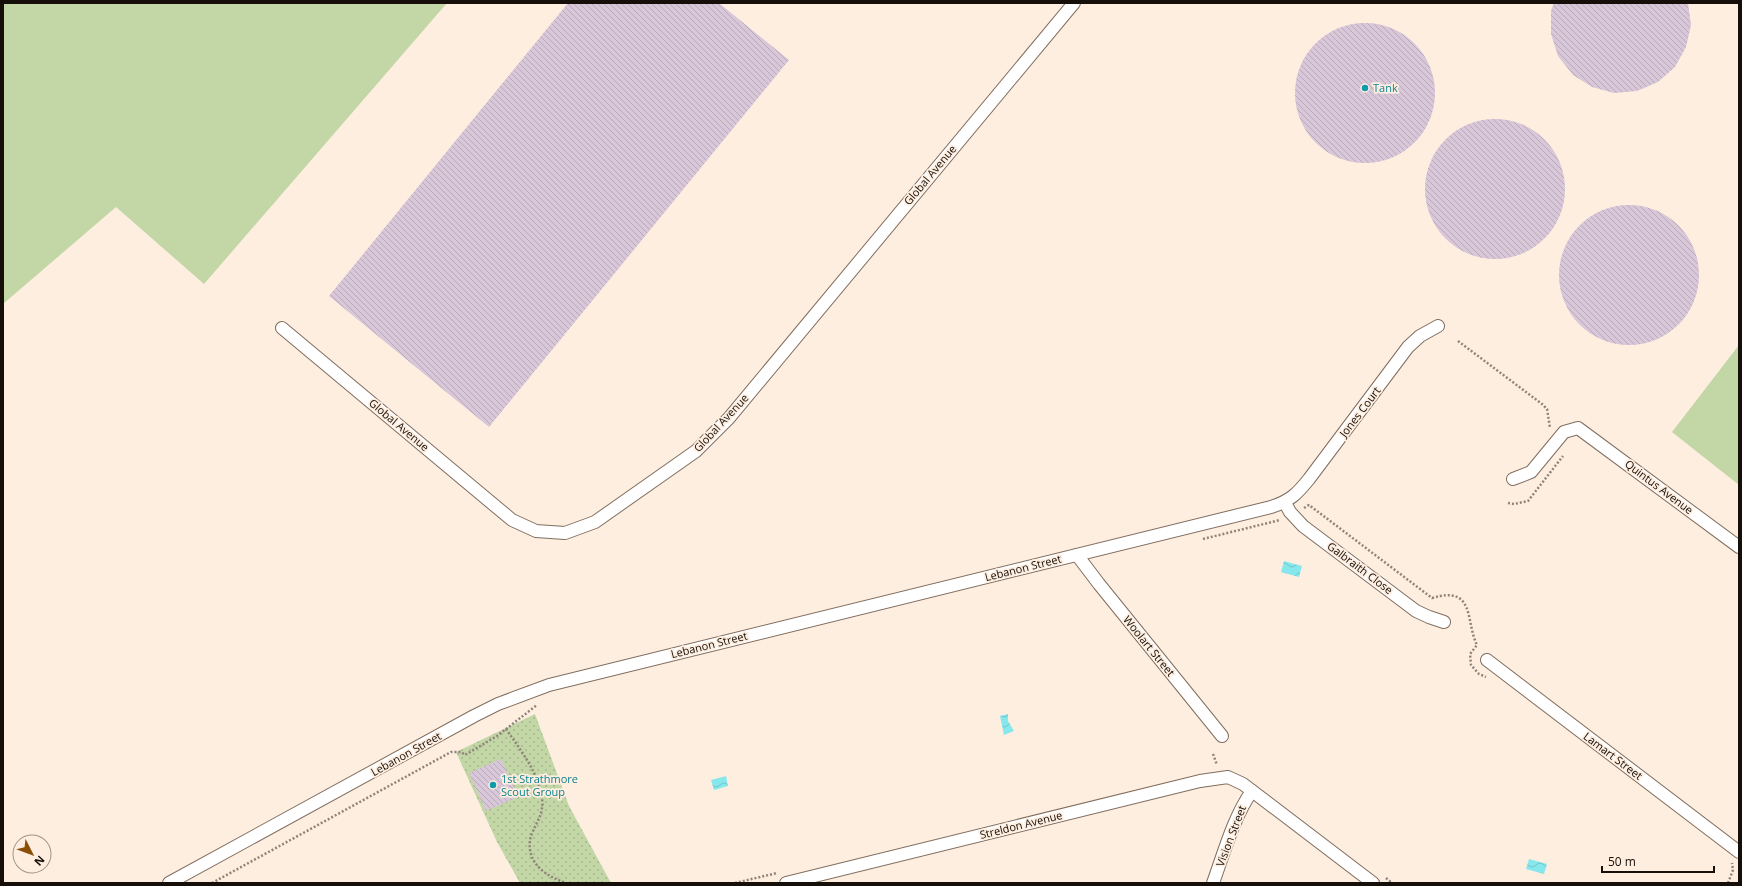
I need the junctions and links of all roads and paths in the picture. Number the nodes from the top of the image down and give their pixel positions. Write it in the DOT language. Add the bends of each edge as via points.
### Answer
graph roads {
  1 [pos="1074,3"];
  2 [pos="1438,326"];
  3 [pos="282,328"];
  4 [pos="1458,341"];
  5 [pos="1560,436"];
  6 [pos="1566,453"];
  7 [pos="1513,478"];
  8 [pos="1285,502"];
  9 [pos="1508,503"];
  10 [pos="1292,514"];
  11 [pos="1196,541"];
  12 [pos="1739,547"];
  13 [pos="1077,555"];
  14 [pos="1444,622"];
  15 [pos="1487,660"];
  16 [pos="1492,678"];
  17 [pos="538,704"];
  18 [pos="506,729"];
  19 [pos="1222,736"];
  20 [pos="1213,754"];
  21 [pos="1217,765"];
  22 [pos="1252,792"];
  23 [pos="1739,852"];
  24 [pos="1728,858"];
  25 [pos="169,883"];
  26 [pos="212,883"];
  27 [pos="566,883"];
  28 [pos="786,883"];
  29 [pos="1213,883"];
  30 [pos="1372,883"];
  31 [pos="1728,883"];
  1 -- 3 [label="street, Global Avenue" via="729,418 696,451 595,522 565,533 536,531 512,520"];
  2 -- 8 [label="street, Jones Court" via="1420,336 1408,348 1298,493"];
  4 -- 5 [label="path" via="1542,404 1547,409 1549,427"];
  5 -- 7 [label="street" via="1536,468"];
  5 -- 12 [label="street, Quintus Avenue" via="1568,430 1578,428"];
  6 -- 9 [label="path" via="1528,501"];
  8 -- 10 [label="street, Galbraith Close"];
  8 -- 13 [label="street, Lebanon Street"];
  10 -- 11 [label="path" via="1277,522"];
  10 -- 14 [label="street, Galbraith Close" via="1304,526 1416,611"];
  10 -- 16 [label="path" via="1309,505 1432,598 1443,595 1460,600 1469,610 1477,645 1470,654 1471,665 1478,674"];
  13 -- 19 [label="street, Woolart Street"];
  13 -- 25 [label="street, Lebanon Street" via="591,674 525,693 474,716"];
  15 -- 23 [label="street, Lamart Street"];
  17 -- 18 [label="path"];
  18 -- 26 [label="path" via="465,755 461,752 451,752"];
  18 -- 27 [label="path" via="532,768 541,792 542,809 530,840 532,854 538,868 550,877"];
  20 -- 21 [label="path"];
  22 -- 28 [label="street, Streldon Avenue" via="1243,784 1228,777 1200,781"];
  22 -- 29 [label="street, Vision Street" via="1239,813"];
  22 -- 30 [label="street"];
  24 -- 31 [label="path" via="1733,865"];
}
